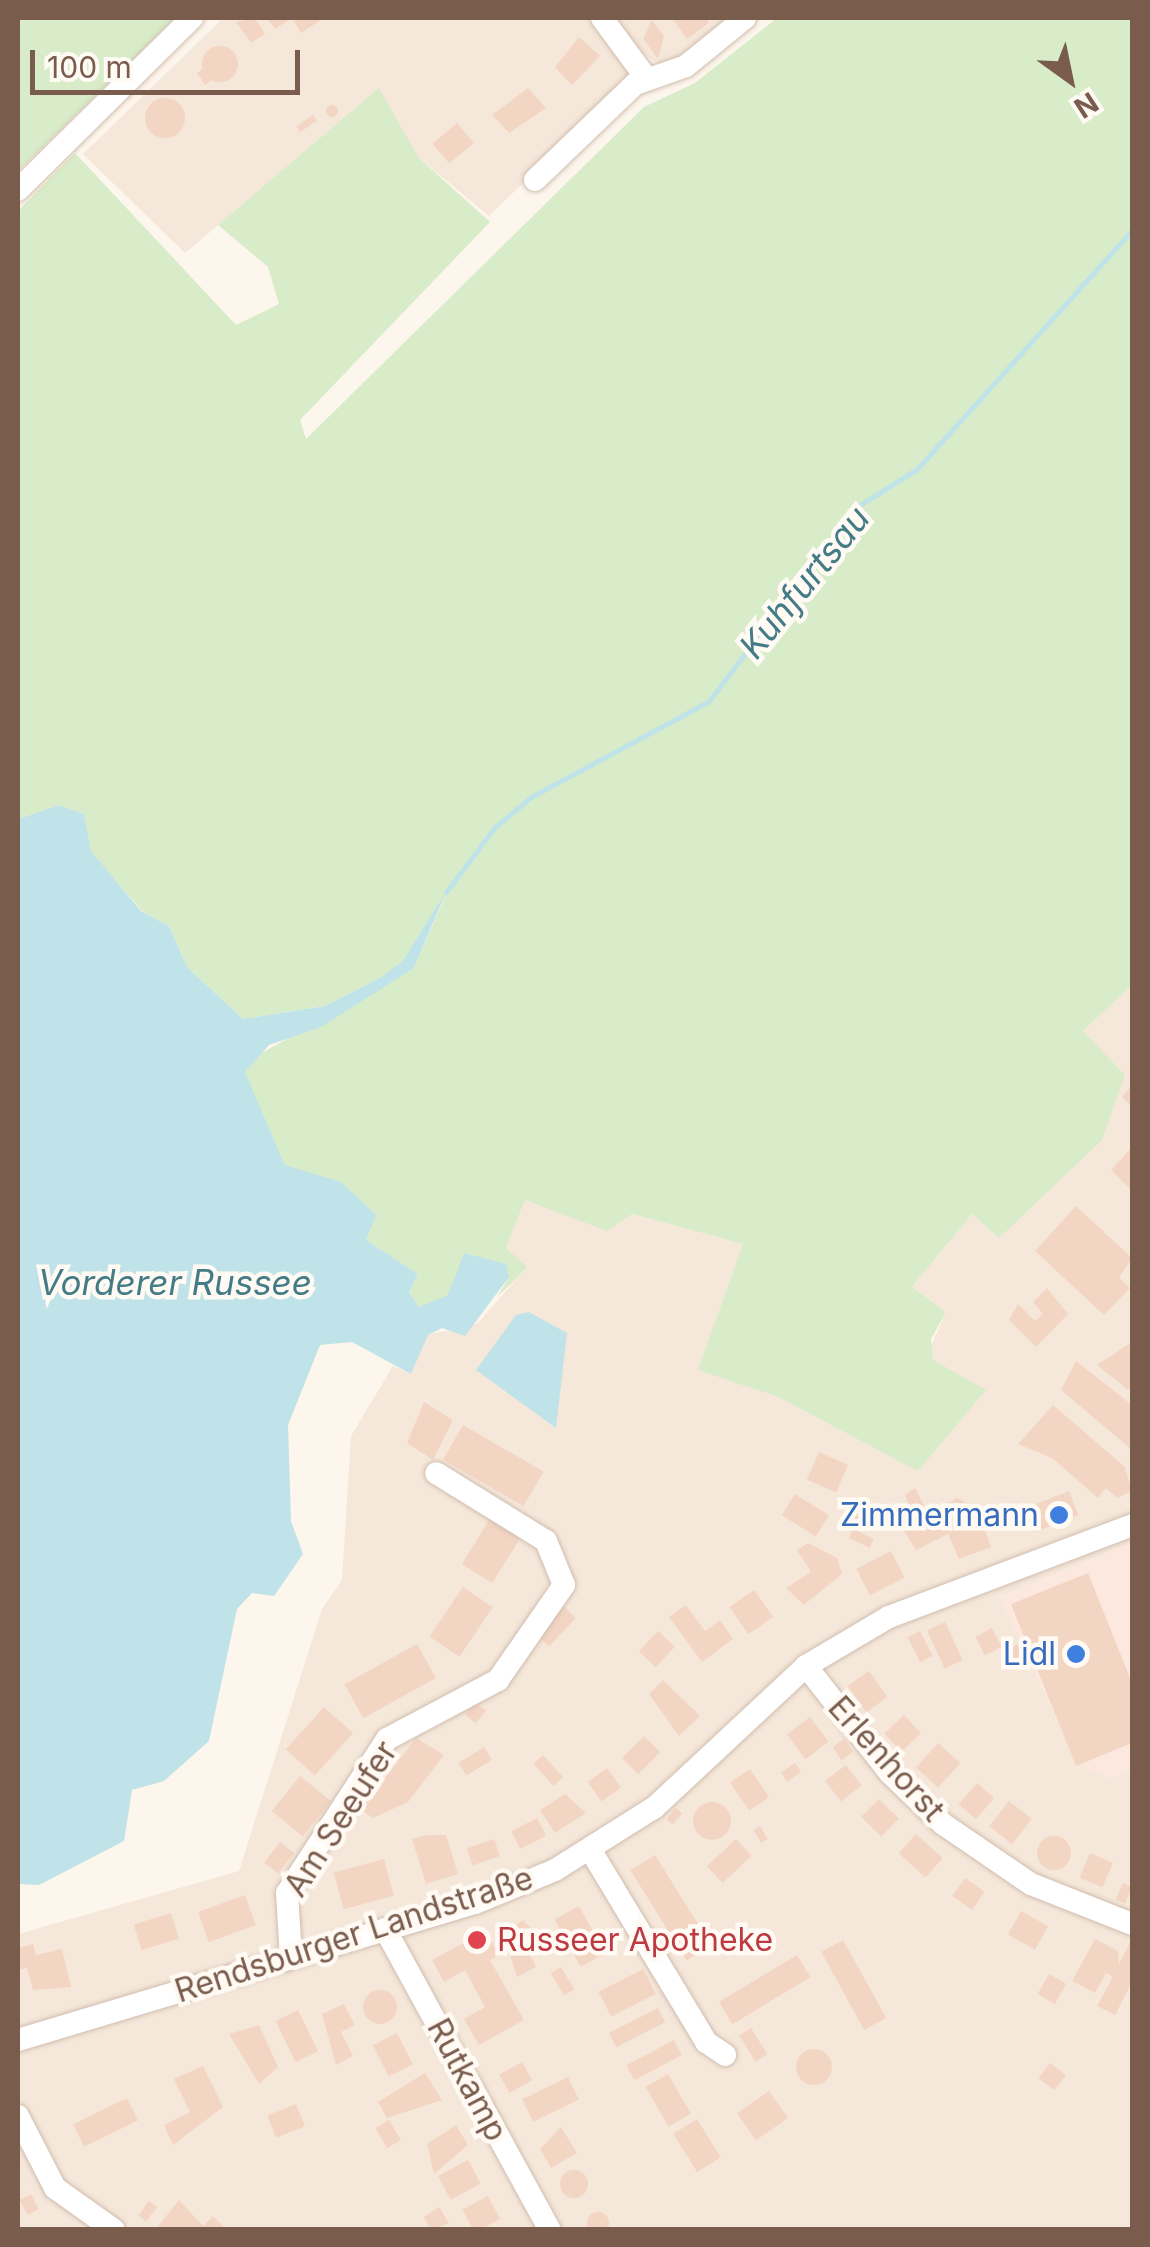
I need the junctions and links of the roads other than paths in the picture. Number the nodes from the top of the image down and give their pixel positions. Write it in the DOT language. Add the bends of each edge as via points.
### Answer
graph roads {
  1 [pos="192,18"];
  2 [pos="602,18"];
  3 [pos="745,18"];
  4 [pos="647,79"];
  5 [pos="536,180"];
  6 [pos="18,190"];
  7 [pos="436,1472"];
  8 [pos="1132,1525"];
  9 [pos="806,1666"];
  10 [pos="591,1851"];
  11 [pos="1132,1924"];
  12 [pos="385,1930"];
  13 [pos="292,1958"];
  14 [pos="18,2040"];
  15 [pos="725,2055"];
  16 [pos="18,2116"];
  17 [pos="114,2230"];
  18 [pos="550,2230"];
  1 -- 6 [label="street"];
  2 -- 4 [label="street"];
  3 -- 4 [label="street" via="686,66"];
  4 -- 5 [label="street"];
  7 -- 13 [label="street, Am Seeufer" via="546,1541 564,1585 498,1680 387,1739 287,1892"];
  8 -- 9 [label="street, Rendsburger Landstraße" via="888,1617"];
  9 -- 10 [label="street, Rendsburger Landstraße" via="655,1807"];
  9 -- 11 [label="street, Erlenhorst" via="890,1773 944,1824 1031,1884"];
  10 -- 12 [label="street, Rendsburger Landstraße" via="522,1886"];
  10 -- 15 [label="street" via="706,2042"];
  12 -- 13 [label="street, Rendsburger Landstraße"];
  12 -- 18 [label="street, Rutkamp"];
  13 -- 14 [label="street, Rendsburger Landstraße"];
  16 -- 17 [label="street" via="55,2188"];
}
